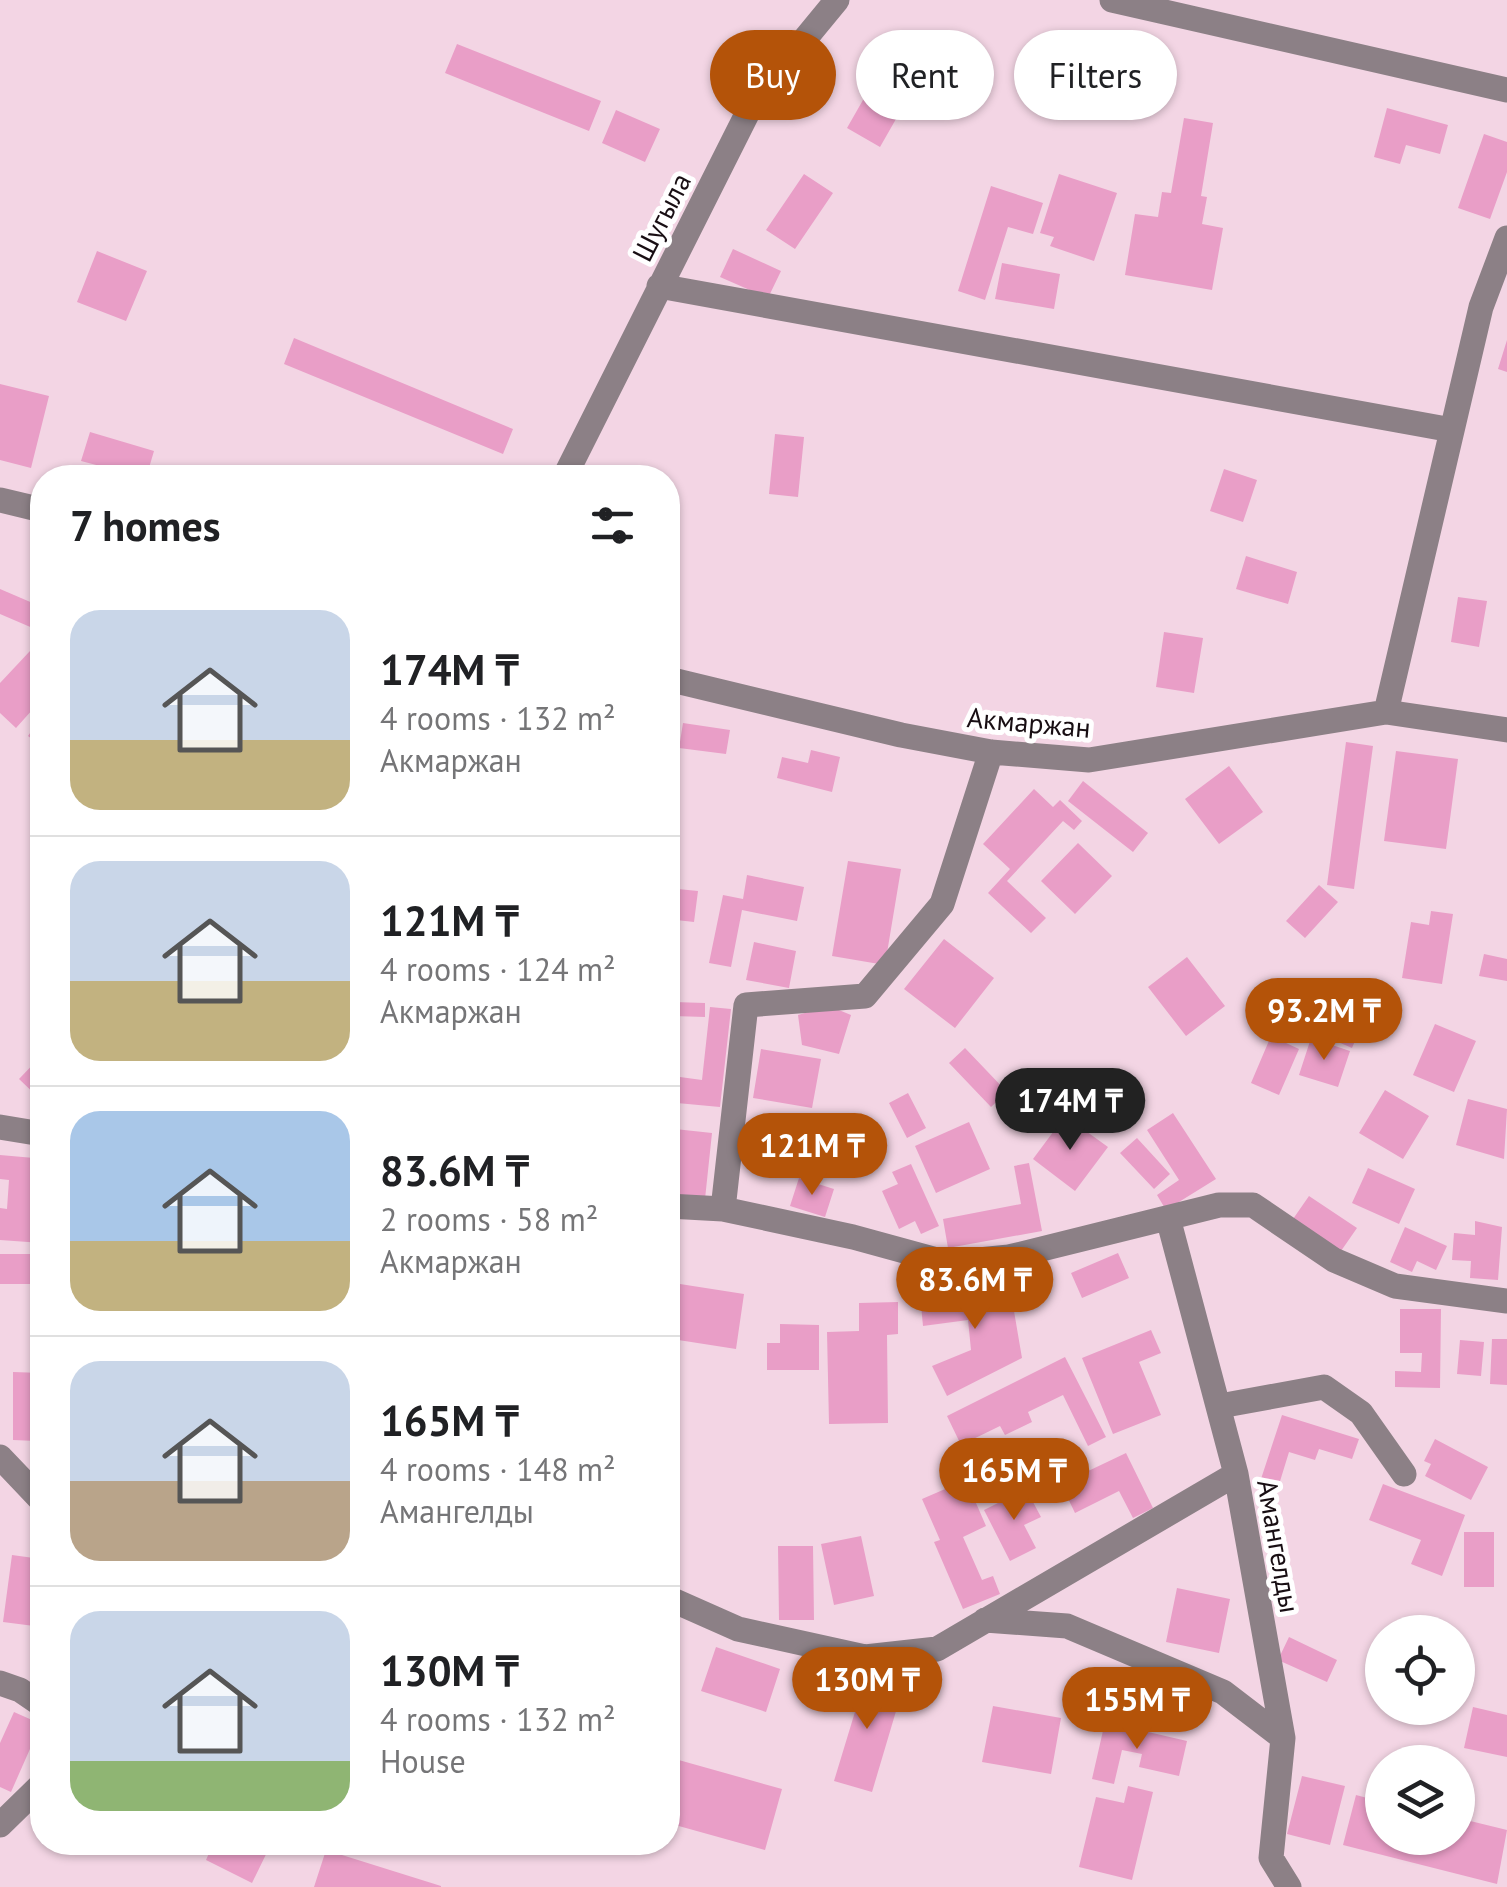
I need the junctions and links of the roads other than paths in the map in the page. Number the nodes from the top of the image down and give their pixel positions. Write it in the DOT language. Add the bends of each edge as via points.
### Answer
graph roads {
  1 [pos="837,0"];
  2 [pos="1112,0"];
  3 [pos="1507,90"];
  4 [pos="1507,238"];
  5 [pos="659,286"];
  6 [pos="1452,430"];
  7 [pos="570,465"];
  8 [pos="0,500"];
  9 [pos="30,507"];
  10 [pos="680,682"];
  11 [pos="1386,712"];
  12 [pos="1507,730"];
  13 [pos="991,752"];
  14 [pos="0,1127"];
  15 [pos="30,1132"];
  16 [pos="680,1207"];
  17 [pos="724,1209"];
  18 [pos="1168,1218"];
  19 [pos="1507,1301"];
  20 [pos="1220,1406"];
  21 [pos="0,1458"];
  22 [pos="1236,1474"];
  23 [pos="1404,1474"];
  24 [pos="30,1489"];
  25 [pos="680,1603"];
  26 [pos="985,1620"];
  27 [pos="0,1684"];
  28 [pos="30,1697"];
  29 [pos="1283,1738"];
  30 [pos="30,1796"];
  31 [pos="0,1825"];
  32 [pos="1288,1887"];
  1 -- 5 [label="street, Шугыла" via="753,102"];
  2 -- 3 [label="street"];
  4 -- 6 [label="street" via="1482,307"];
  5 -- 6 [label="street"];
  5 -- 7 [label="street, Шугыла"];
  6 -- 11 [label="street"];
  8 -- 9 [label="street"];
  10 -- 13 [label="street, Акмаржан"];
  11 -- 12 [label="street, Акмаржан"];
  11 -- 13 [label="street, Акмаржан" via="1090,760"];
  13 -- 17 [label="street" via="942,904 865,996 746,1004"];
  14 -- 15 [label="street"];
  16 -- 17 [label="street"];
  17 -- 18 [label="street" via="948,1263 1009,1258"];
  18 -- 19 [label="street" via="1254,1206 1334,1260 1395,1286"];
  18 -- 20 [label="street, Амангелды"];
  20 -- 22 [label="street, Амангелды"];
  20 -- 23 [label="street" via="1324,1387 1361,1413"];
  21 -- 24 [label="street"];
  22 -- 26 [label="street"];
  22 -- 29 [label="street, Амангелды"];
  25 -- 26 [label="street" via="738,1629 865,1657 937,1649"];
  26 -- 29 [label="street" via="1067,1626 1222,1692"];
  27 -- 28 [label="street"];
  29 -- 32 [label="street, Амангелды" via="1272,1858"];
  30 -- 31 [label="street"];
}
